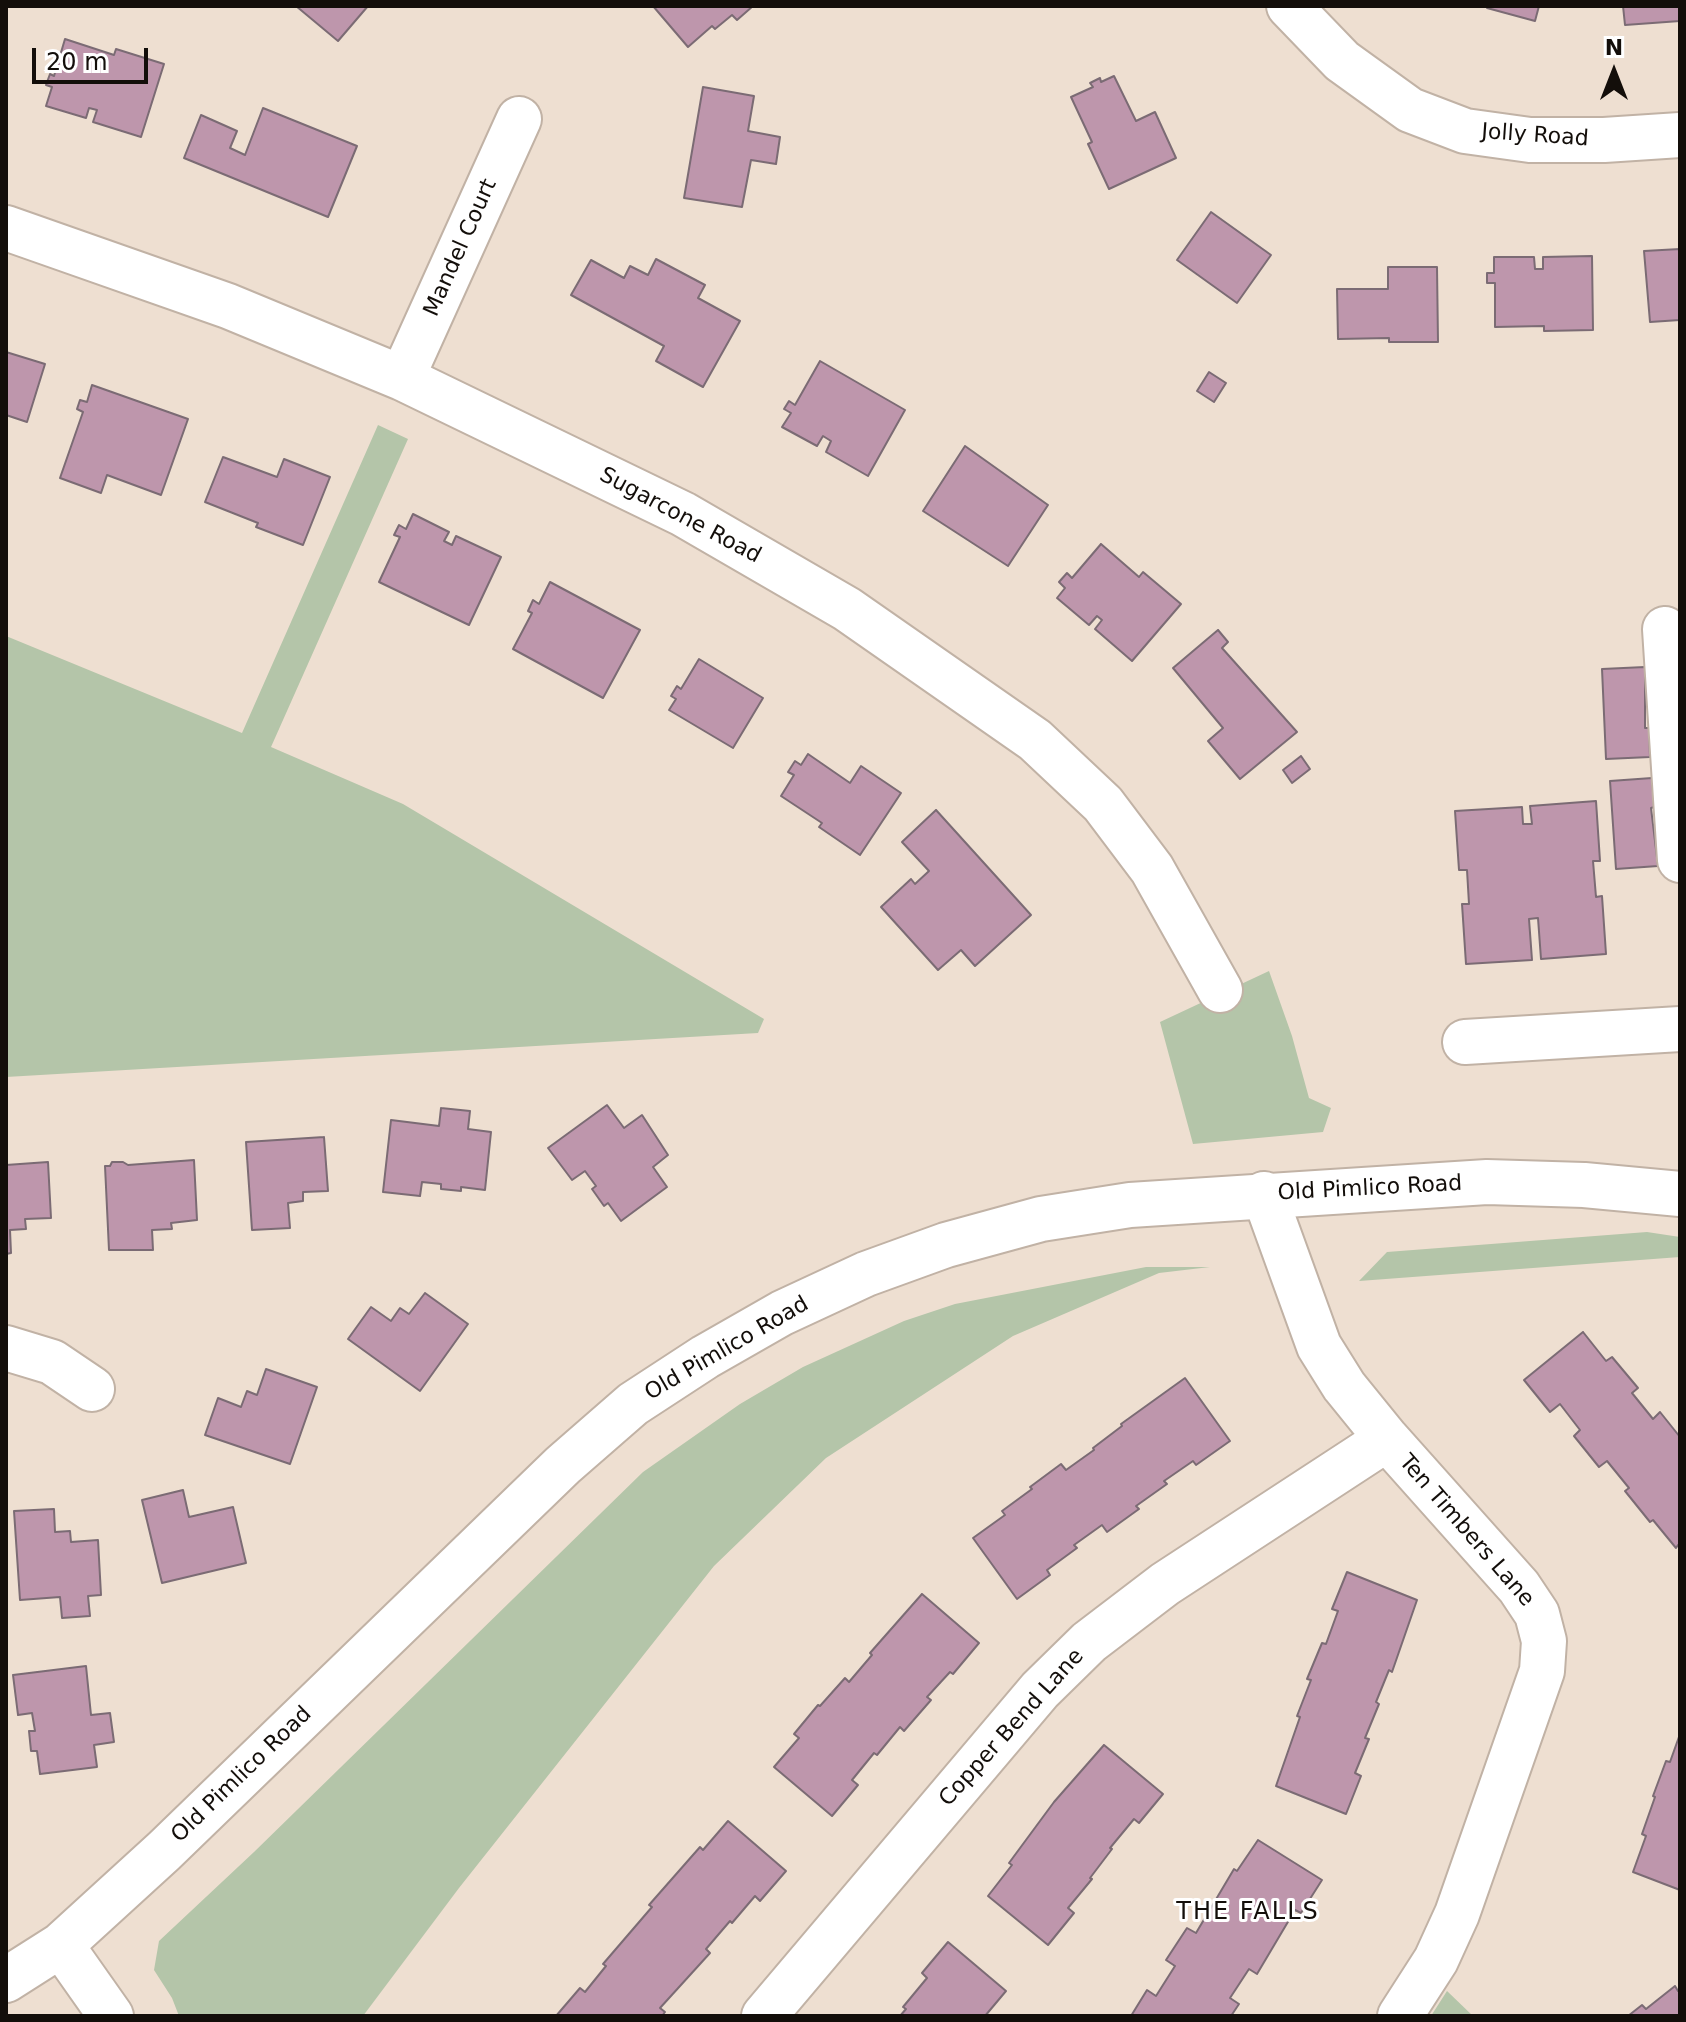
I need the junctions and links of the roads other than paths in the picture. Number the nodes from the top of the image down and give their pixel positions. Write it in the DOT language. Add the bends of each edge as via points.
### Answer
graph roads {
  1 [pos="1289,6"];
  2 [pos="519,119"];
  3 [pos="1680,135"];
  4 [pos="6,228"];
  5 [pos="402,378"];
  6 [pos="1665,629"];
  7 [pos="1680,860"];
  8 [pos="1220,990"];
  9 [pos="1680,1029"];
  10 [pos="1465,1042"];
  11 [pos="1264,1194"];
  12 [pos="1680,1194"];
  13 [pos="6,1348"];
  14 [pos="92,1389"];
  15 [pos="1387,1439"];
  16 [pos="61,1945"];
  17 [pos="6,1980"];
  18 [pos="111,2016"];
  19 [pos="764,2016"];
  20 [pos="1400,2016"];
  1 -- 3 [label="street, Jolly Road" via="1342,61 1410,110 1465,131 1530,140"];
  2 -- 5 [label="street, Mandel Court"];
  4 -- 5 [label="street, Sugarcone Road" via="228,306"];
  5 -- 8 [label="street, Sugarcone Road" via="683,514 847,609 1035,740 1103,804 1152,869"];
  6 -- 7 [label="street"];
  9 -- 10 [label="street"];
  11 -- 12 [label="street, Old Pimlico Road" via="1487,1182"];
  11 -- 15 [label="street, Ten Timbers Lane" via="1319,1346"];
  11 -- 16 [label="street, Old Pimlico Road" via="1071,1214 946,1245 852,1280 705,1357 633,1404 563,1465"];
  13 -- 14 [label="street" via="52,1362"];
  15 -- 19 [label="street, Copper Bend Lane" via="1165,1584 1089,1642 1040,1690"];
  15 -- 20 [label="street, Ten Timbers Lane" via="1519,1587 1537,1614 1544,1641 1542,1671 1457,1914 1436,1960"];
  16 -- 17 [label="street, Old Pimlico Road"];
  16 -- 18 [label="street"];
}
